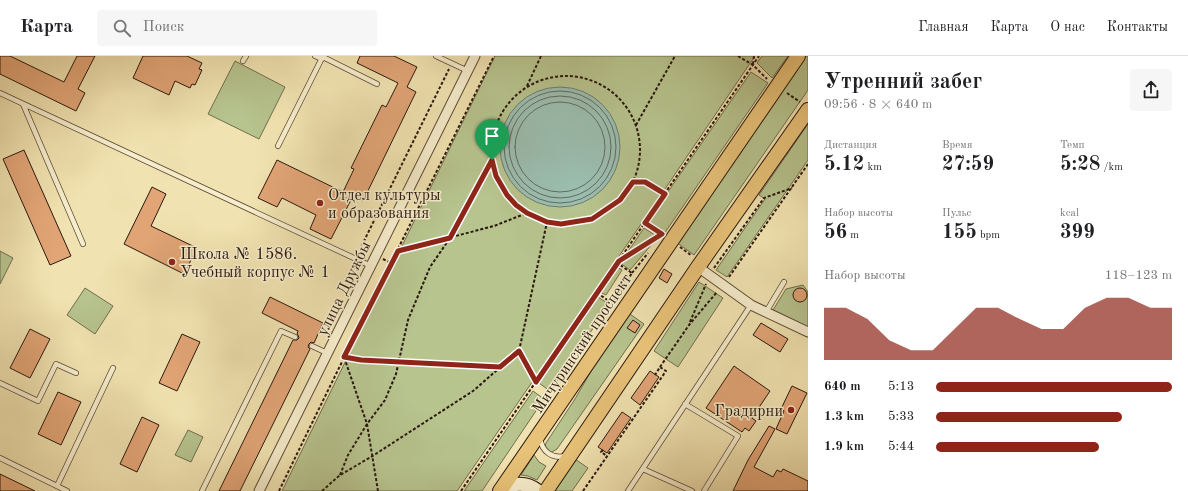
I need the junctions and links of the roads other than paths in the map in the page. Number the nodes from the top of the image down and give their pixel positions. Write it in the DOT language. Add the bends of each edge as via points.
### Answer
graph roads {
  1 [pos="246,56"];
  2 [pos="315,56"];
  3 [pos="436,56"];
  4 [pos="475,56"];
  5 [pos="798,56"];
  6 [pos="322,57"];
  7 [pos="243,61"];
  8 [pos="468,71"];
  9 [pos="377,84"];
  10 [pos="0,93"];
  11 [pos="23,104"];
  12 [pos="805,107"];
  13 [pos="278,146"];
  14 [pos="83,244"];
  15 [pos="371,266"];
  16 [pos="701,267"];
  17 [pos="784,282"];
  18 [pos="751,305"];
  19 [pos="766,312"];
  20 [pos="808,332"];
  21 [pos="295,337"];
  22 [pos="312,346"];
  23 [pos="327,354"];
  24 [pos="113,368"];
  25 [pos="76,373"];
  26 [pos="0,383"];
  27 [pos="685,404"];
  28 [pos="542,431"];
  29 [pos="573,451"];
  30 [pos="0,458"];
  31 [pos="643,469"];
  32 [pos="57,486"];
  33 [pos="67,491"];
  34 [pos="202,491"];
  35 [pos="258,491"];
  36 [pos="500,491"];
  37 [pos="538,491"];
  38 [pos="546,491"];
  39 [pos="628,491"];
  40 [pos="692,491"];
  41 [pos="704,491"];
  1 -- 7 [label="lane"];
  2 -- 6 [label="lane"];
  3 -- 8 [label="lane"];
  4 -- 8 [label="street, улица Дружбы"];
  5 -- 28 [label="main road, Мичуринский проспект"];
  6 -- 9 [label="lane"];
  6 -- 13 [label="lane"];
  8 -- 15 [label="street, улица Дружбы"];
  10 -- 11 [label="lane"];
  11 -- 14 [label="lane"];
  11 -- 15 [label="lane"];
  12 -- 16 [label="main road"];
  15 -- 23 [label="street, улица Дружбы"];
  16 -- 18 [label="street"];
  16 -- 29 [label="main road"];
  17 -- 19 [label="lane"];
  18 -- 19 [label="street"];
  18 -- 27 [label="lane"];
  19 -- 20 [label="street"];
  21 -- 34 [label="lane" via="282,331"];
  22 -- 23 [label="lane"];
  23 -- 35 [label="street, улица Дружбы"];
  24 -- 32 [label="lane"];
  25 -- 26 [label="lane" via="56,364 38,401"];
  27 -- 31 [label="lane"];
  27 -- 41 [label="lane" via="738,436"];
  28 -- 29 [label="lane" via="541,444 546,452 561,457"];
  28 -- 36 [label="main road, Мичуринский проспект"];
  29 -- 38 [label="main road"];
  30 -- 32 [label="lane"];
  31 -- 39 [label="lane"];
  31 -- 40 [label="lane"];
  32 -- 33 [label="lane"];
  36 -- 37 [label="main road" via="510,485 524,484"];
}
